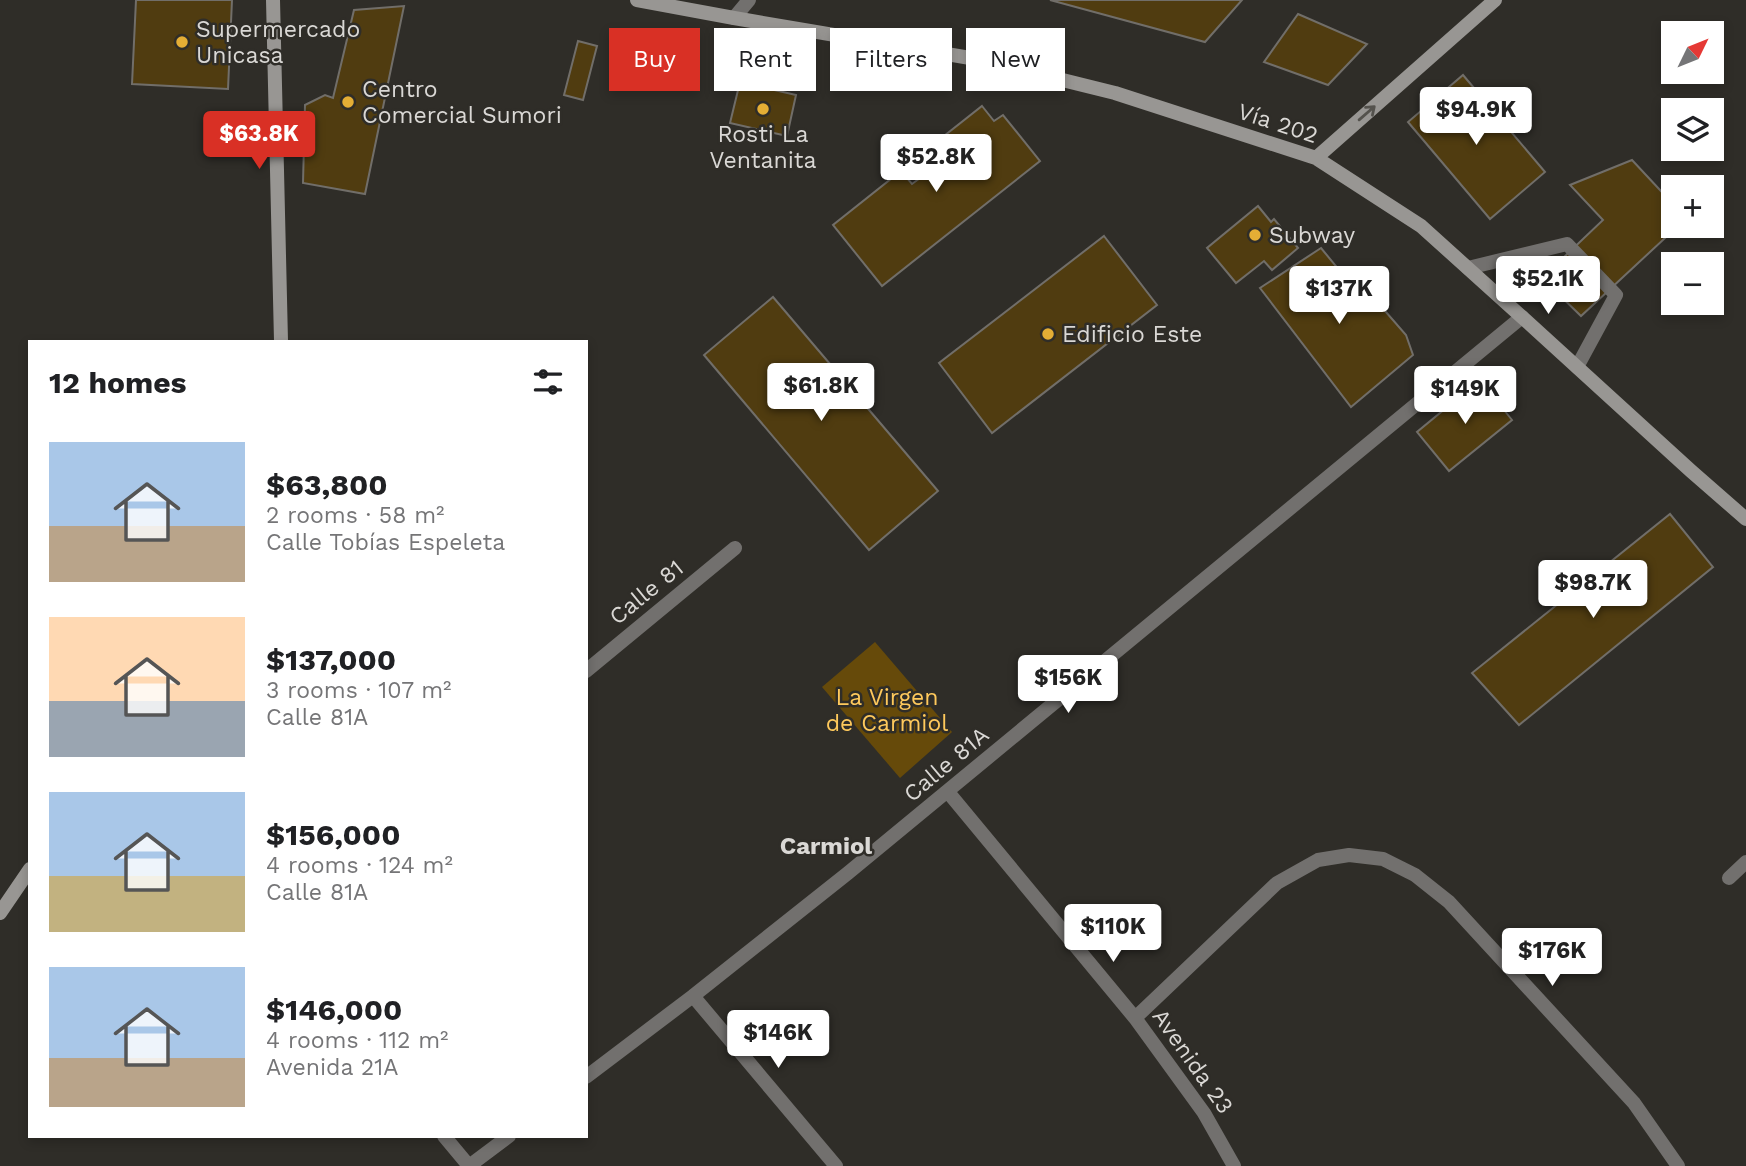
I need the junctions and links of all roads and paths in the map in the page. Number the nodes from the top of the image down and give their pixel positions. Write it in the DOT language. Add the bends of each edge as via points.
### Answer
graph roads {
  1 [pos="273,0"];
  2 [pos="637,0"];
  3 [pos="749,0"];
  4 [pos="1495,0"];
  5 [pos="734,18"];
  6 [pos="1316,158"];
  7 [pos="1468,268"];
  8 [pos="1522,317"];
  9 [pos="281,340"];
  10 [pos="1577,367"];
  11 [pos="1746,519"];
  12 [pos="735,548"];
  13 [pos="588,669"];
  14 [pos="948,792"];
  15 [pos="1746,862"];
  16 [pos="28,872"];
  17 [pos="1729,878"];
  18 [pos="0,914"];
  19 [pos="693,996"];
  20 [pos="1135,1018"];
  21 [pos="588,1075"];
  22 [pos="446,1138"];
  23 [pos="506,1138"];
  24 [pos="469,1166"];
  25 [pos="836,1166"];
  26 [pos="1234,1166"];
  27 [pos="1678,1166"];
  1 -- 9 [label="main road"];
  2 -- 5 [label="main road, Vía 202"];
  3 -- 5 [label="street"];
  6 -- 4 [label="main road, one-way"];
  5 -- 6 [label="main road, Vía 202" via="1018,68 1115,93"];
  6 -- 7 [label="main road, Vía 202" via="1421,226"];
  7 -- 8 [label="main road, Vía 202"];
  7 -- 10 [label="street" via="1567,244 1616,295"];
  8 -- 10 [label="main road, Vía 202"];
  8 -- 14 [label="street, Calle 81A"];
  10 -- 11 [label="main road, Vía 202"];
  12 -- 13 [label="street, Calle 81"];
  14 -- 19 [label="street, Calle 81A"];
  14 -- 20 [label="street, Avenida 23"];
  15 -- 17 [label="street"];
  16 -- 18 [label="main road"];
  19 -- 21 [label="street, Calle 81A"];
  19 -- 25 [label="street"];
  20 -- 26 [label="street, Avenida 23" via="1204,1113"];
  20 -- 27 [label="street" via="1277,884 1318,860 1349,855 1383,859 1415,875 1449,902 1634,1102"];
  22 -- 24 [label="street"];
  23 -- 24 [label="street"];
}
